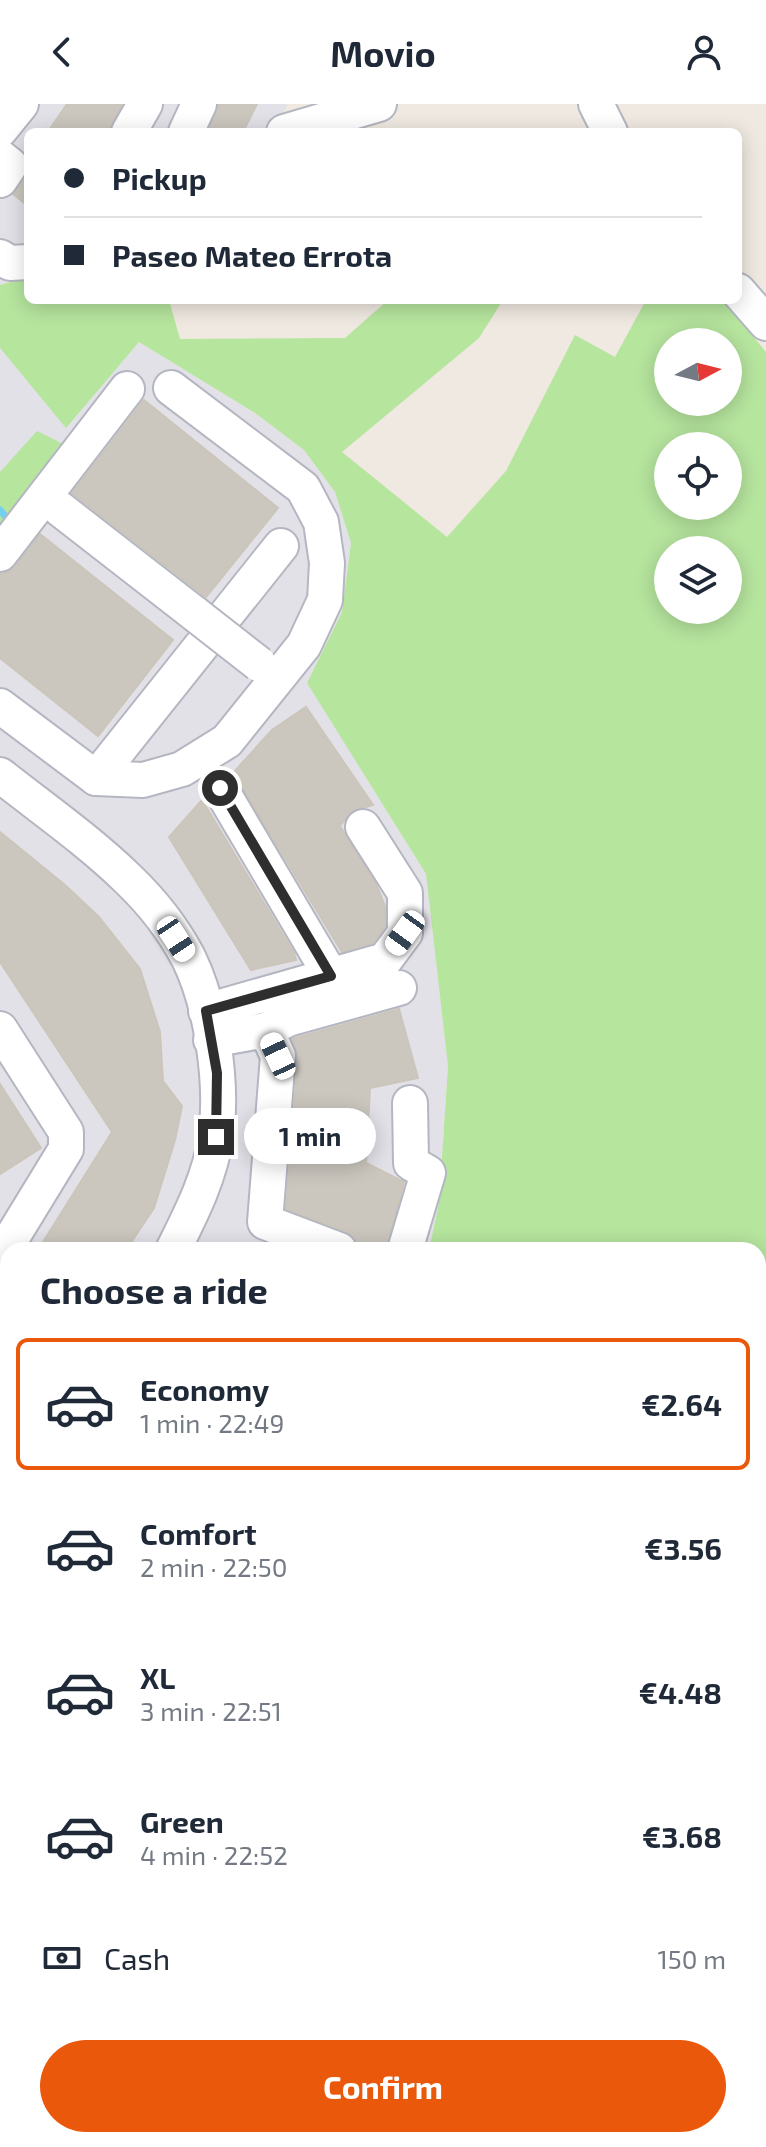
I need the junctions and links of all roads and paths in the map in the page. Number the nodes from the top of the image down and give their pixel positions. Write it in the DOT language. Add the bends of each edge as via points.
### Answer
graph roads {
  1 [pos="21,104"];
  2 [pos="145,104"];
  3 [pos="199,104"];
  4 [pos="379,104"];
  5 [pos="596,104"];
  6 [pos="287,122"];
  7 [pos="131,128"];
  8 [pos="188,128"];
  9 [pos="619,128"];
  10 [pos="0,130"];
  11 [pos="0,157"];
  12 [pos="0,180"];
  13 [pos="0,257"];
  14 [pos="24,262"];
  15 [pos="742,296"];
  16 [pos="766,323"];
  17 [pos="171,388"];
  18 [pos="127,389"];
  19 [pos="60,509"];
  20 [pos="281,546"];
  21 [pos="0,554"];
  22 [pos="269,670"];
  23 [pos="5,720"];
  24 [pos="0,775"];
  25 [pos="96,778"];
  26 [pos="220,788"];
  27 [pos="363,827"];
  28 [pos="331,976"];
  29 [pos="399,988"];
  30 [pos="209,1026"];
  31 [pos="0,1029"];
  32 [pos="266,1030"];
  33 [pos="410,1103"];
  34 [pos="9,1242"];
  35 [pos="177,1242"];
  36 [pos="318,1242"];
  37 [pos="407,1242"];
  1 -- 10 [label="street"];
  2 -- 7 [label="street"];
  3 -- 8 [label="street"];
  4 -- 6 [label="street"];
  5 -- 9 [label="street"];
  11 -- 12 [label="street" via="10,165"];
  13 -- 14 [label="street"];
  15 -- 16 [label="street"];
  17 -- 22 [label="street" via="303,488 321,522 325,600 304,645"];
  18 -- 21 [label="street"];
  19 -- 22 [label="street, bridge"];
  20 -- 25 [label="street"];
  22 -- 25 [label="street" via="227,741 182,769 143,780"];
  23 -- 25 [label="street"];
  24 -- 30 [label="street" via="129,880 165,921 188,958"];
  26 -- 28 [label="street"];
  27 -- 28 [label="street" via="405,893 405,933 385,960"];
  28 -- 30 [label="street"];
  29 -- 32 [label="street"];
  30 -- 32 [label="street"];
  30 -- 35 [label="street" via="217,1073 216,1137 199,1199"];
  31 -- 34 [label="street" via="66,1132 66,1149"];
  32 -- 36 [label="street" via="278,1056 265,1222"];
  33 -- 37 [label="street" via="411,1163 428,1173"];
}
